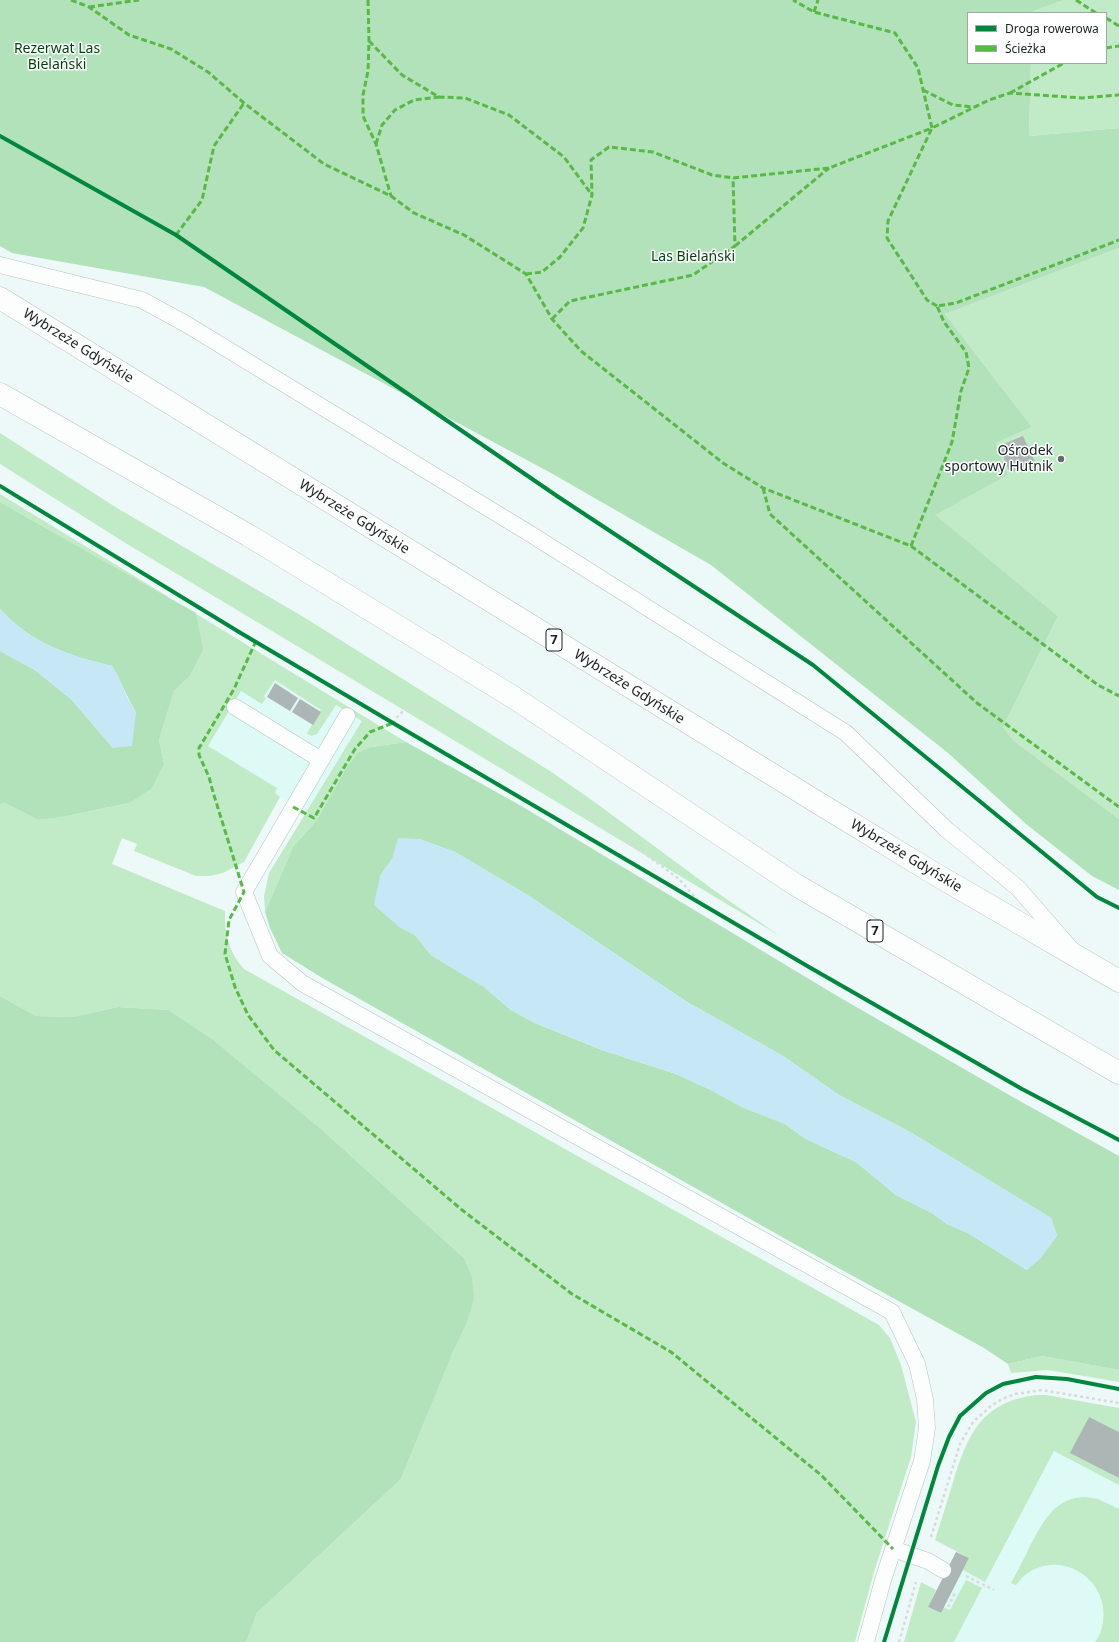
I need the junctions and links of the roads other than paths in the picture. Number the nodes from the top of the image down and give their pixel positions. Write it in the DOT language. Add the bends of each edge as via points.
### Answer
graph roads {
  1 [pos="0,265"];
  2 [pos="0,298"];
  3 [pos="0,394"];
  4 [pos="235,708"];
  5 [pos="347,716"];
  6 [pos="320,760"];
  7 [pos="1078,957"];
  8 [pos="1119,981"];
  9 [pos="1119,1072"];
  10 [pos="894,1549"];
  11 [pos="943,1570"];
  12 [pos="866,1642"];
  1 -- 7 [label="lane" via="142,300 186,324 532,535 846,733 946,830 1018,888"];
  2 -- 7 [label="highway, Wybrzeże Gdyńskie / 7" via="820,804"];
  3 -- 9 [label="highway, 7" via="255,539 513,697 796,885"];
  4 -- 6 [label="lane"];
  5 -- 6 [label="lane"];
  6 -- 10 [label="lane" via="244,892 270,956 302,983 892,1312 917,1364 925,1399 927,1428 922,1461"];
  7 -- 8 [label="highway, Wybrzeże Gdyńskie / 7"];
  10 -- 11 [label="lane"];
  10 -- 12 [label="lane"];
}
